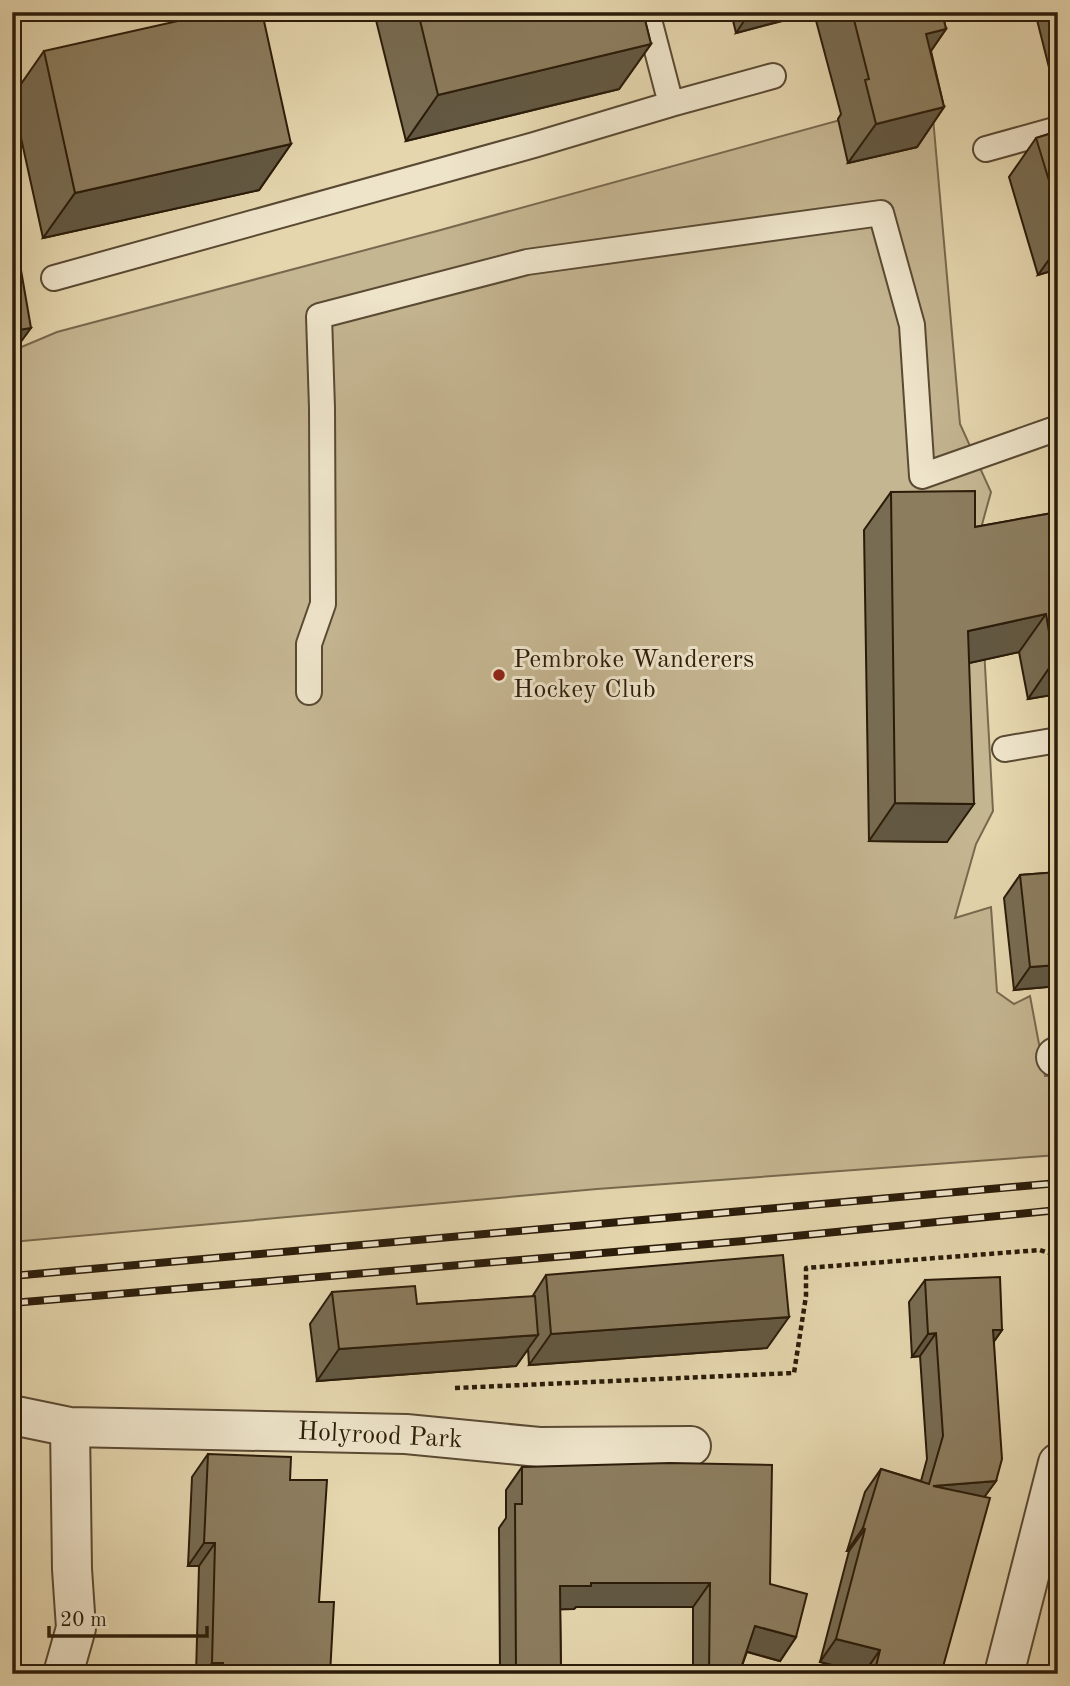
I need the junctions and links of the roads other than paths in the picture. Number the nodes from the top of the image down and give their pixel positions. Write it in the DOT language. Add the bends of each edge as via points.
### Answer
graph roads {
  1 [pos="647,12"];
  2 [pos="773,76"];
  3 [pos="671,104"];
  4 [pos="1058,129"];
  5 [pos="986,149"];
  6 [pos="54,278"];
  7 [pos="1058,428"];
  8 [pos="309,692"];
  9 [pos="1058,740"];
  10 [pos="1005,749"];
  11 [pos="12,1415"];
  12 [pos="70,1427"];
  13 [pos="691,1446"];
  14 [pos="1058,1464"];
  15 [pos="63,1674"];
  16 [pos="1004,1674"];
  1 -- 3 [label="lane"];
  2 -- 3 [label="lane"];
  3 -- 6 [label="lane"];
  4 -- 5 [label="lane"];
  7 -- 8 [label="lane" via="922,476 912,325 881,213 527,262 319,316 323,604 309,643"];
  9 -- 10 [label="lane"];
  11 -- 12 [label="street, Holyrood Park"];
  12 -- 13 [label="street, Holyrood Park" via="406,1434 539,1447"];
  12 -- 15 [label="street" via="76,1628"];
  14 -- 16 [label="street"];
}
